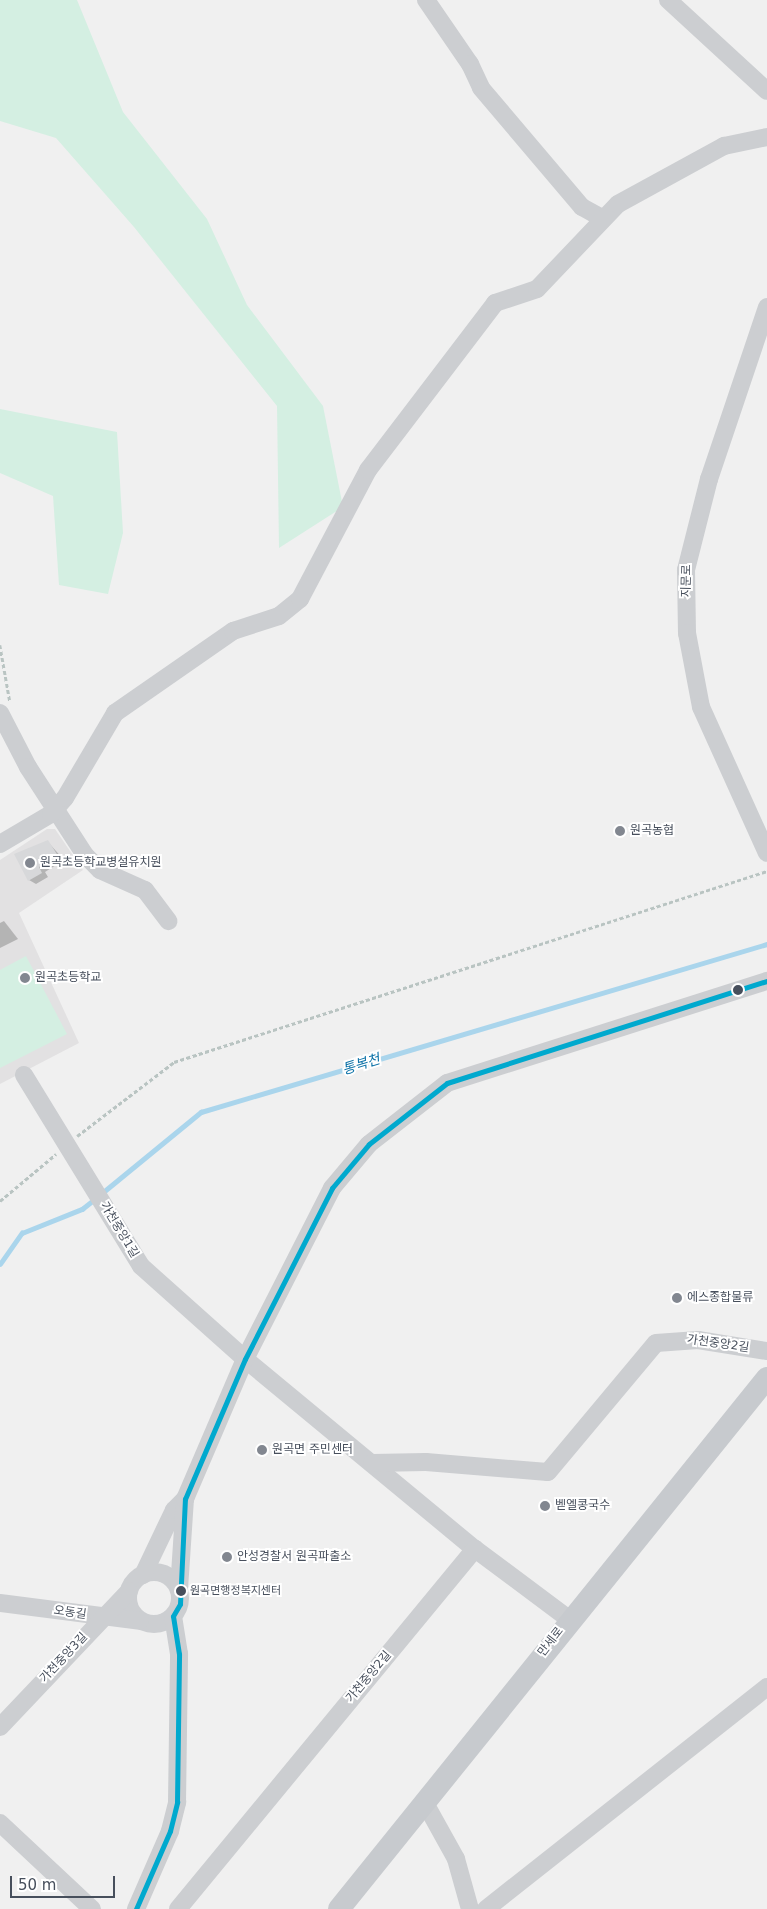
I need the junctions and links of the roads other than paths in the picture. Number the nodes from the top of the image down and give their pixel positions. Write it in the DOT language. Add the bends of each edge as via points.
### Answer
graph roads {
  1 [pos="426,0"];
  2 [pos="668,0"];
  3 [pos="767,91"];
  4 [pos="767,137"];
  5 [pos="602,218"];
  6 [pos="767,307"];
  7 [pos="767,342"];
  8 [pos="747,367"];
  9 [pos="5,709"];
  10 [pos="55,809"];
  11 [pos="0,844"];
  12 [pos="767,853"];
  13 [pos="168,921"];
  14 [pos="767,981"];
  15 [pos="24,1075"];
  16 [pos="767,1352"];
  17 [pos="245,1359"];
  18 [pos="767,1378"];
  19 [pos="372,1463"];
  20 [pos="186,1499"];
  21 [pos="475,1549"];
  22 [pos="142,1574"];
  23 [pos="179,1589"];
  24 [pos="128,1591"];
  25 [pos="0,1603"];
  26 [pos="173,1616"];
  27 [pos="102,1617"];
  28 [pos="569,1620"];
  29 [pos="140,1621"];
  30 [pos="767,1687"];
  31 [pos="0,1727"];
  32 [pos="425,1803"];
  33 [pos="0,1823"];
  34 [pos="92,1909"];
  35 [pos="136,1909"];
  36 [pos="178,1909"];
  37 [pos="339,1909"];
  38 [pos="470,1909"];
  39 [pos="486,1909"];
  1 -- 5 [label="street" via="470,64 481,88 582,207"];
  2 -- 3 [label="street"];
  4 -- 5 [label="street" via="724,146 618,204"];
  5 -- 10 [label="street" via="537,289 495,303 368,470 300,599 279,616 232,631 115,713"];
  6 -- 8 [label="street, 지문로"];
  7 -- 8 [label="street"];
  8 -- 12 [label="street, 지문로" via="691,537 686,570 687,633 701,707"];
  9 -- 10 [label="street"];
  10 -- 11 [label="street"];
  10 -- 13 [label="street" via="85,855 100,870 145,890"];
  14 -- 17 [label="street" via="447,1083 368,1144 332,1188"];
  15 -- 17 [label="street, 가천중앙1길" via="141,1266"];
  16 -- 19 [label="street, 가천중앙2길" via="698,1340 656,1343 548,1472 426,1462"];
  17 -- 19 [label="street"];
  17 -- 20 [label="street"];
  18 -- 28 [label="main road, 만세로"];
  19 -- 21 [label="street"];
  20 -- 22 [label="street" via="174,1510"];
  20 -- 23 [label="street"];
  21 -- 28 [label="street"];
  21 -- 36 [label="street, 가천중앙2길"];
  22 -- 23 [label="street" via="164,1574"];
  22 -- 24 [label="street"];
  23 -- 26 [label="street" via="180,1604"];
  24 -- 27 [label="street, 가천중앙3길"];
  24 -- 29 [label="street" via="130,1611"];
  25 -- 27 [label="street, 오동길"];
  26 -- 29 [label="street" via="154,1625"];
  26 -- 35 [label="street" via="180,1654 177,1802 170,1831"];
  27 -- 29 [label="street, 오동길"];
  27 -- 31 [label="street, 가천중앙3길"];
  28 -- 32 [label="main road, 만세로"];
  30 -- 39 [label="street"];
  32 -- 37 [label="main road, 만세로"];
  32 -- 38 [label="street" via="456,1859"];
  33 -- 34 [label="street"];
}
